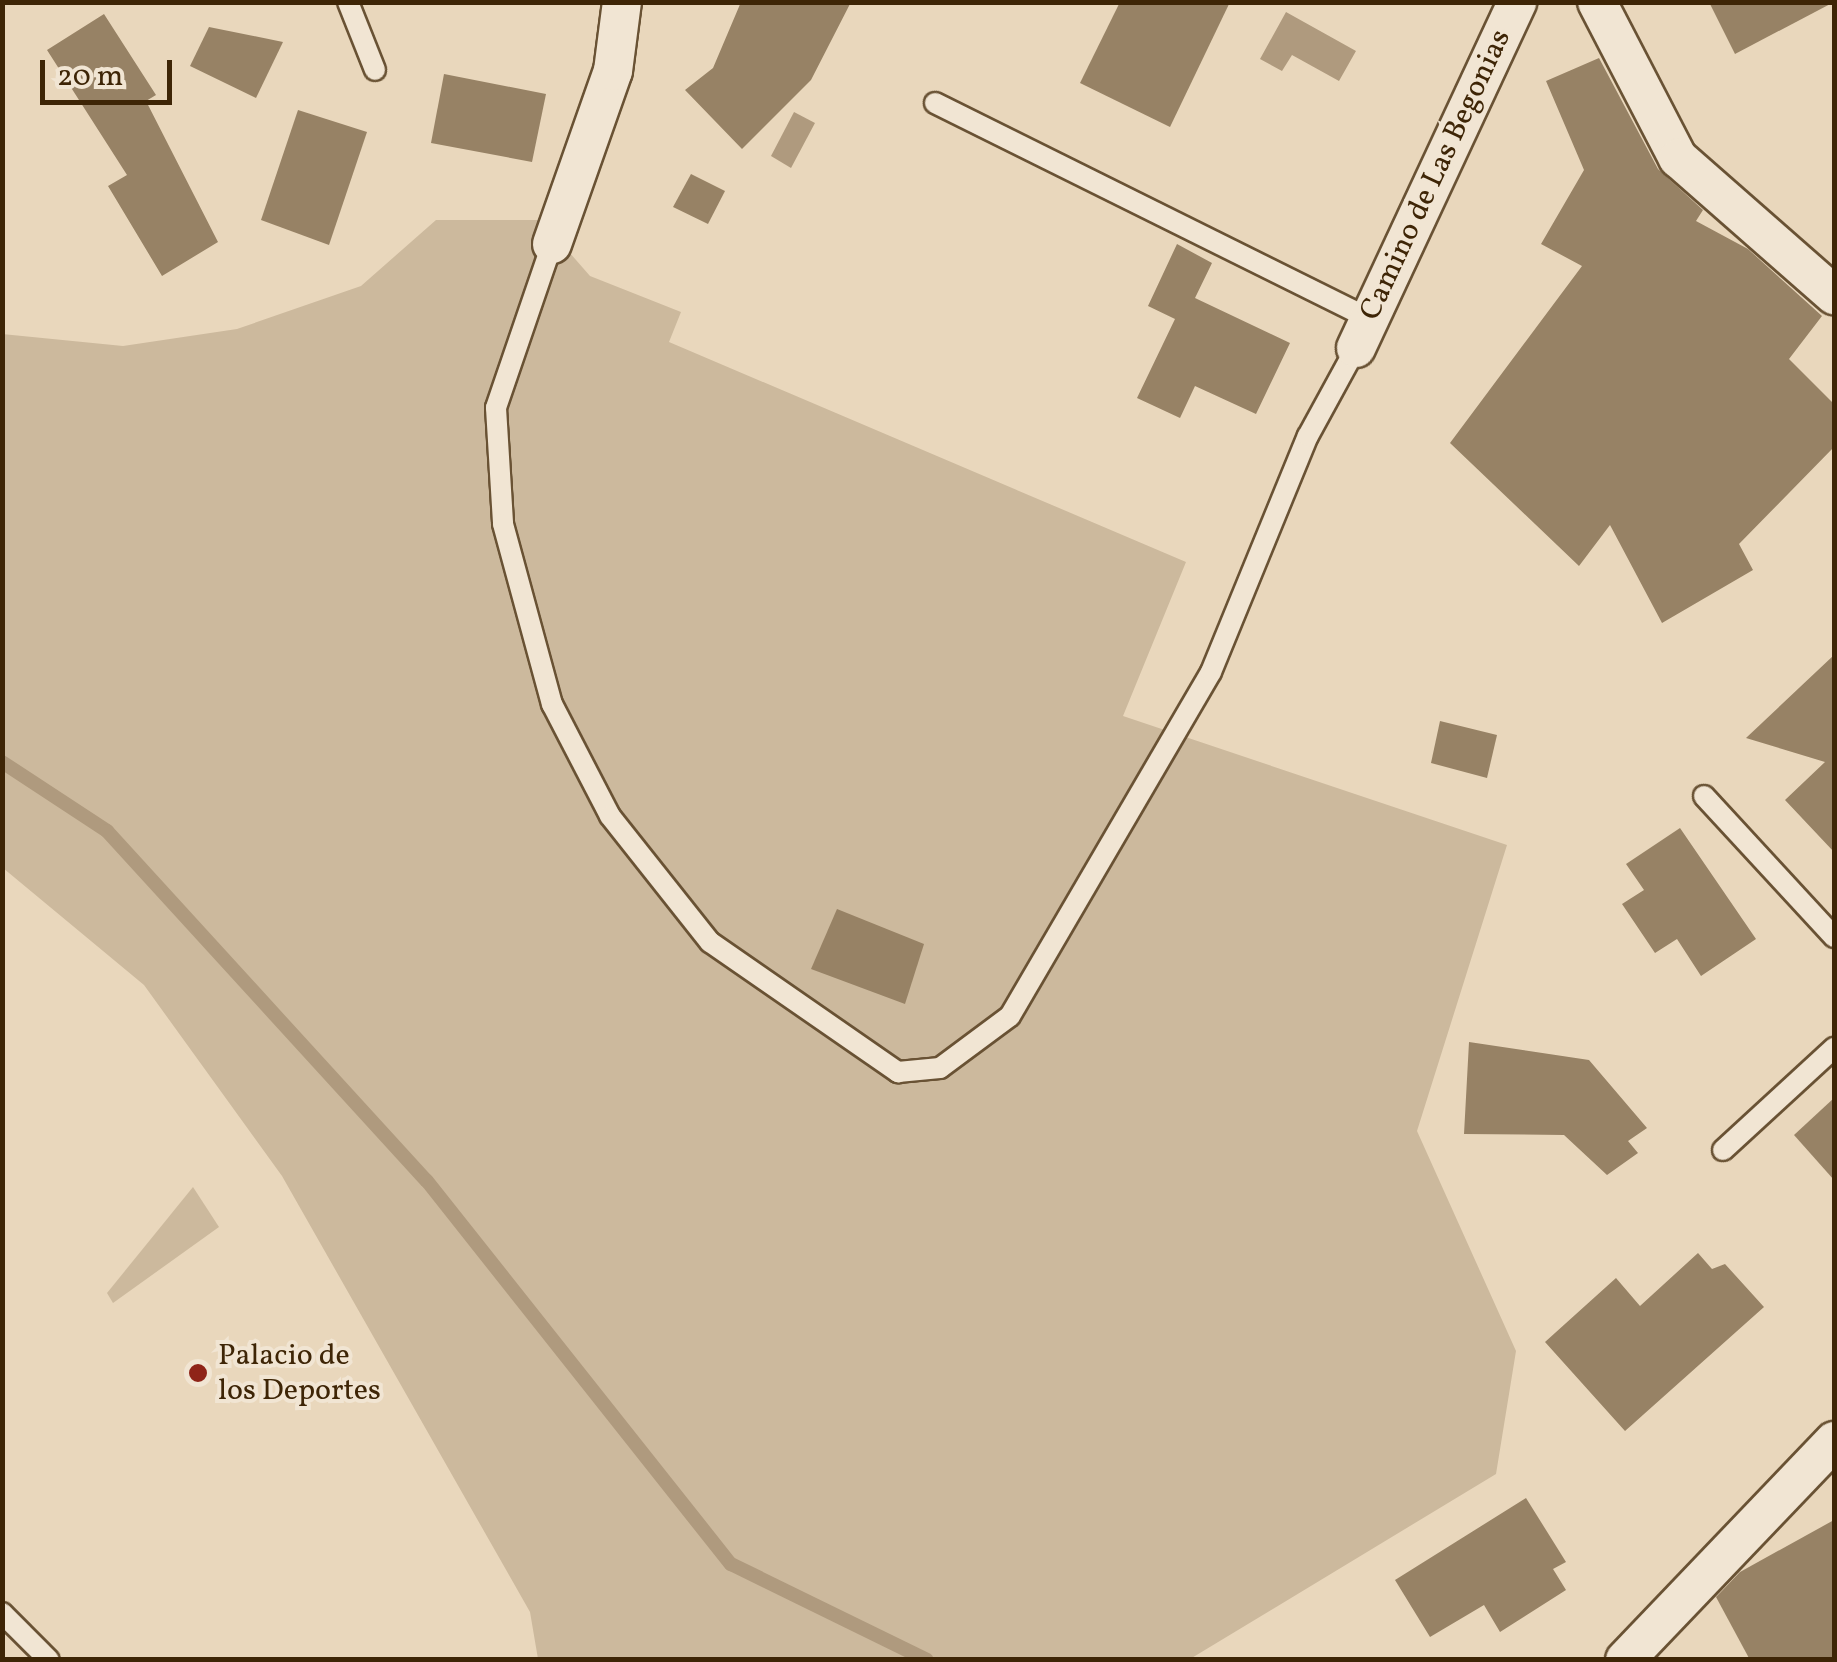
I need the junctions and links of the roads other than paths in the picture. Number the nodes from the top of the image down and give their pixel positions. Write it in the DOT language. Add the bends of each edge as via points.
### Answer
graph roads {
  1 [pos="348,2"];
  2 [pos="622,2"];
  3 [pos="1517,2"];
  4 [pos="1598,2"];
  5 [pos="375,70"];
  6 [pos="935,103"];
  7 [pos="552,244"];
  8 [pos="1834,295"];
  9 [pos="1362,333"];
  10 [pos="1704,796"];
  11 [pos="1834,937"];
  12 [pos="1834,1048"];
  13 [pos="1723,1150"];
  14 [pos="1834,1442"];
  15 [pos="2,1613"];
  16 [pos="49,1660"];
  17 [pos="1625,1660"];
  1 -- 5 [label="lane"];
  2 -- 7 [label="street" via="612,71"];
  3 -- 9 [label="street, Camino de Las Begonias"];
  4 -- 8 [label="street" via="1678,158"];
  6 -- 9 [label="lane"];
  7 -- 9 [label="lane" via="496,408 503,524 552,704 610,816 710,942 898,1072 940,1068 1010,1016 1210,672 1308,436"];
  10 -- 11 [label="lane"];
  12 -- 13 [label="lane"];
  14 -- 17 [label="street"];
  15 -- 16 [label="lane"];
}
